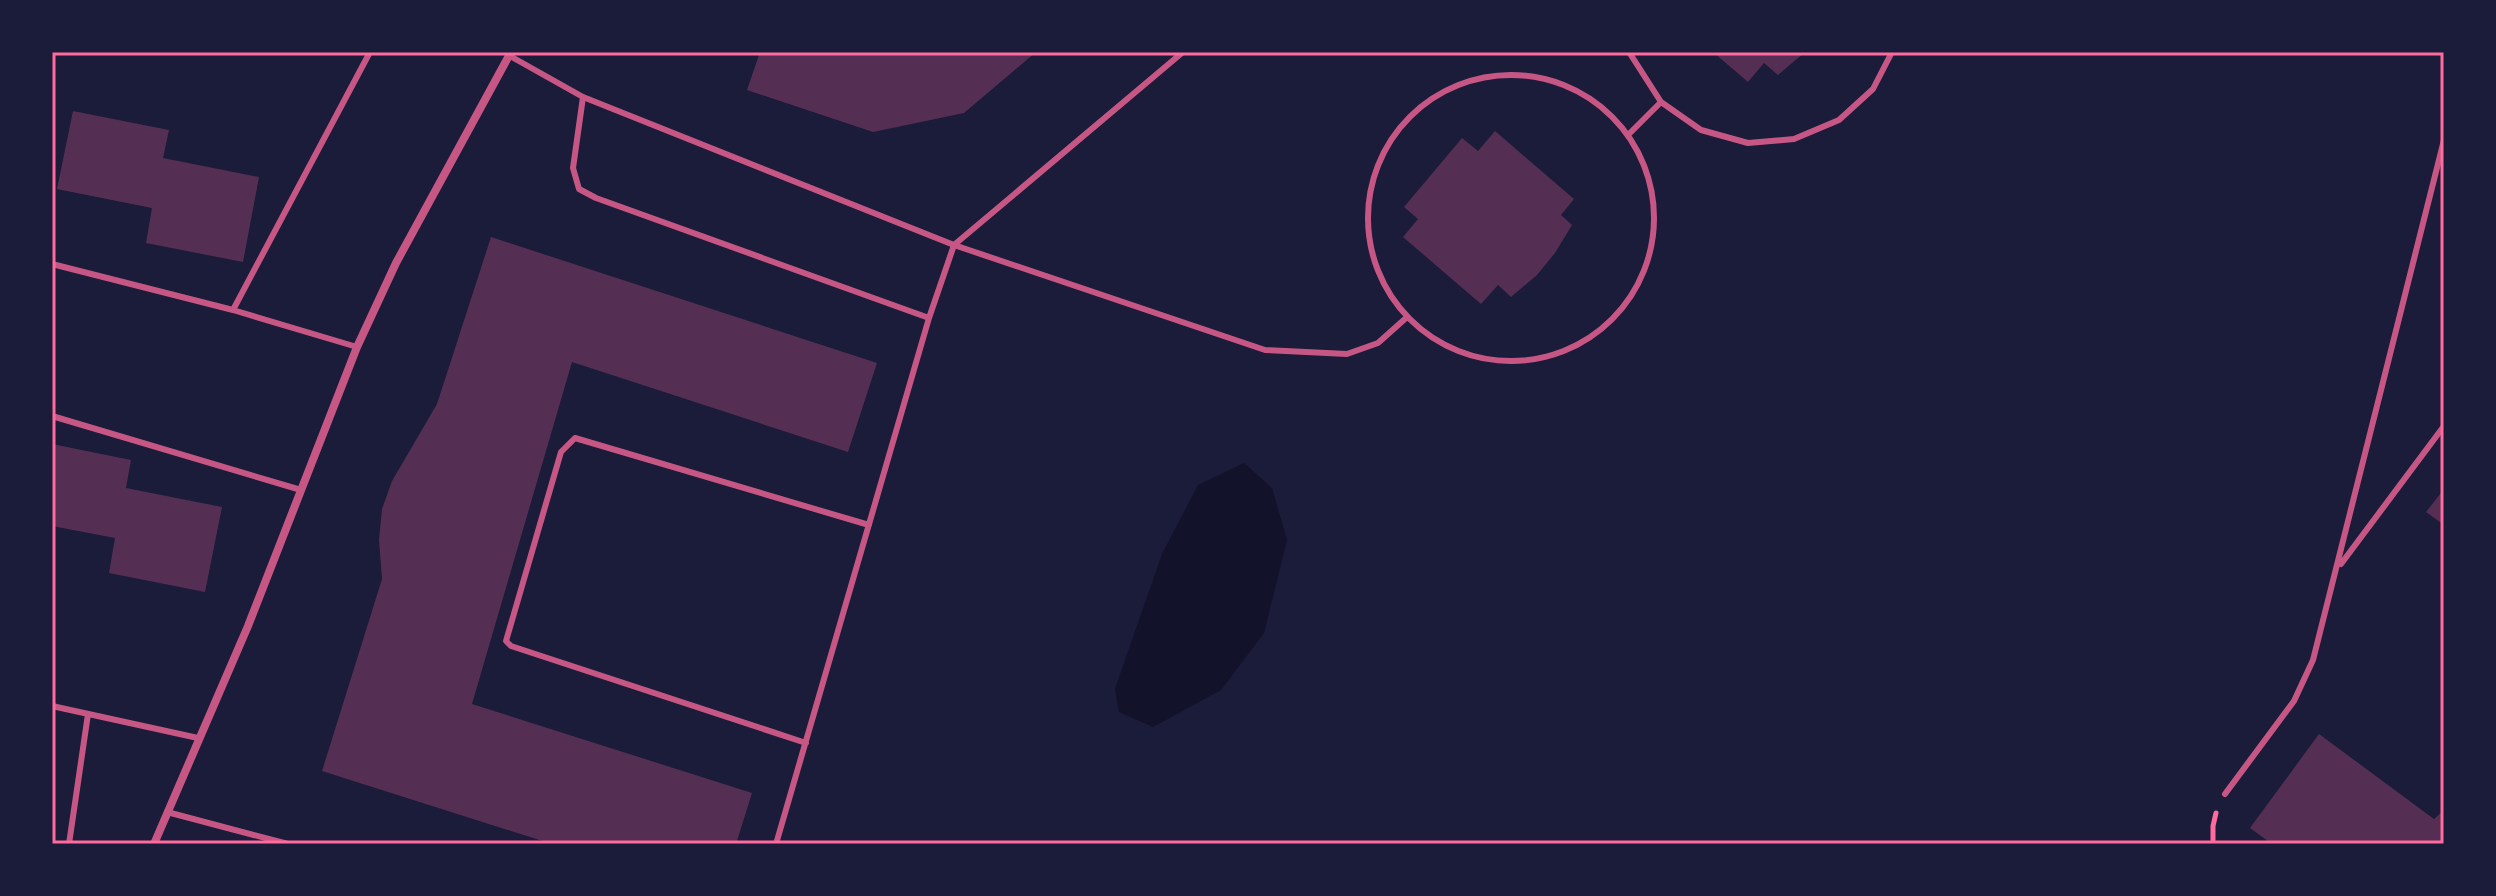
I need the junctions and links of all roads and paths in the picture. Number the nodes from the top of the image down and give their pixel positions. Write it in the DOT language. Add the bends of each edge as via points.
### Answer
graph roads {
  1 [pos="370,52"];
  2 [pos="1183,52"];
  3 [pos="1629,52"];
  4 [pos="1892,52"];
  5 [pos="510,54"];
  6 [pos="583,97"];
  7 [pos="1661,102"];
  8 [pos="1629,134"];
  9 [pos="2444,140"];
  10 [pos="954,245"];
  11 [pos="52,264"];
  12 [pos="233,310"];
  13 [pos="929,318"];
  14 [pos="1406,318"];
  15 [pos="357,347"];
  16 [pos="52,416"];
  17 [pos="2444,426"];
  18 [pos="301,490"];
  19 [pos="869,525"];
  20 [pos="2338,569"];
  21 [pos="52,706"];
  22 [pos="88,714"];
  23 [pos="198,738"];
  24 [pos="806,743"];
  25 [pos="2225,794"];
  26 [pos="167,812"];
  27 [pos="69,844"];
  28 [pos="154,844"];
  29 [pos="288,844"];
  30 [pos="776,844"];
  31 [pos="2213,844"];
  1 -- 12 [label="lane"];
  2 -- 10 [label="lane"];
  3 -- 7 [label="lane"];
  4 -- 7 [label="lane" via="1873,89 1839,120 1794,139 1748,143 1701,130"];
  5 -- 6 [label="lane"];
  5 -- 15 [label="street" via="396,263"];
  6 -- 10 [label="lane"];
  6 -- 13 [label="lane" via="573,168 579,189"];
  7 -- 8 [label="lane"];
  8 -- 14 [label="lane" via="1653,193 1649,260 1622,311 1587,341 1545,358 1501,363 1457,353"];
  8 -- 14 [label="lane" via="1595,101 1541,77 1483,76 1434,96 1394,133 1373,175 1367,224 1379,277"];
  9 -- 20 [label="lane"];
  10 -- 13 [label="lane"];
  10 -- 14 [label="lane" via="1265,350 1347,354 1378,343"];
  11 -- 12 [label="lane"];
  12 -- 15 [label="lane"];
  13 -- 19 [label="lane"];
  15 -- 18 [label="street"];
  16 -- 18 [label="lane"];
  17 -- 20 [label="lane"];
  18 -- 23 [label="street"];
  19 -- 24 [label="lane"];
  19 -- 24 [label="lane" via="575,438 561,452 506,641"];
  20 -- 25 [label="lane" via="2304,681"];
  21 -- 22 [label="lane"];
  22 -- 23 [label="lane"];
  22 -- 27 [label="lane"];
  23 -- 26 [label="street"];
  24 -- 30 [label="lane"];
  25 -- 31 [label="path" via="2217,808"];
  26 -- 28 [label="street"];
  26 -- 29 [label="lane"];
}
